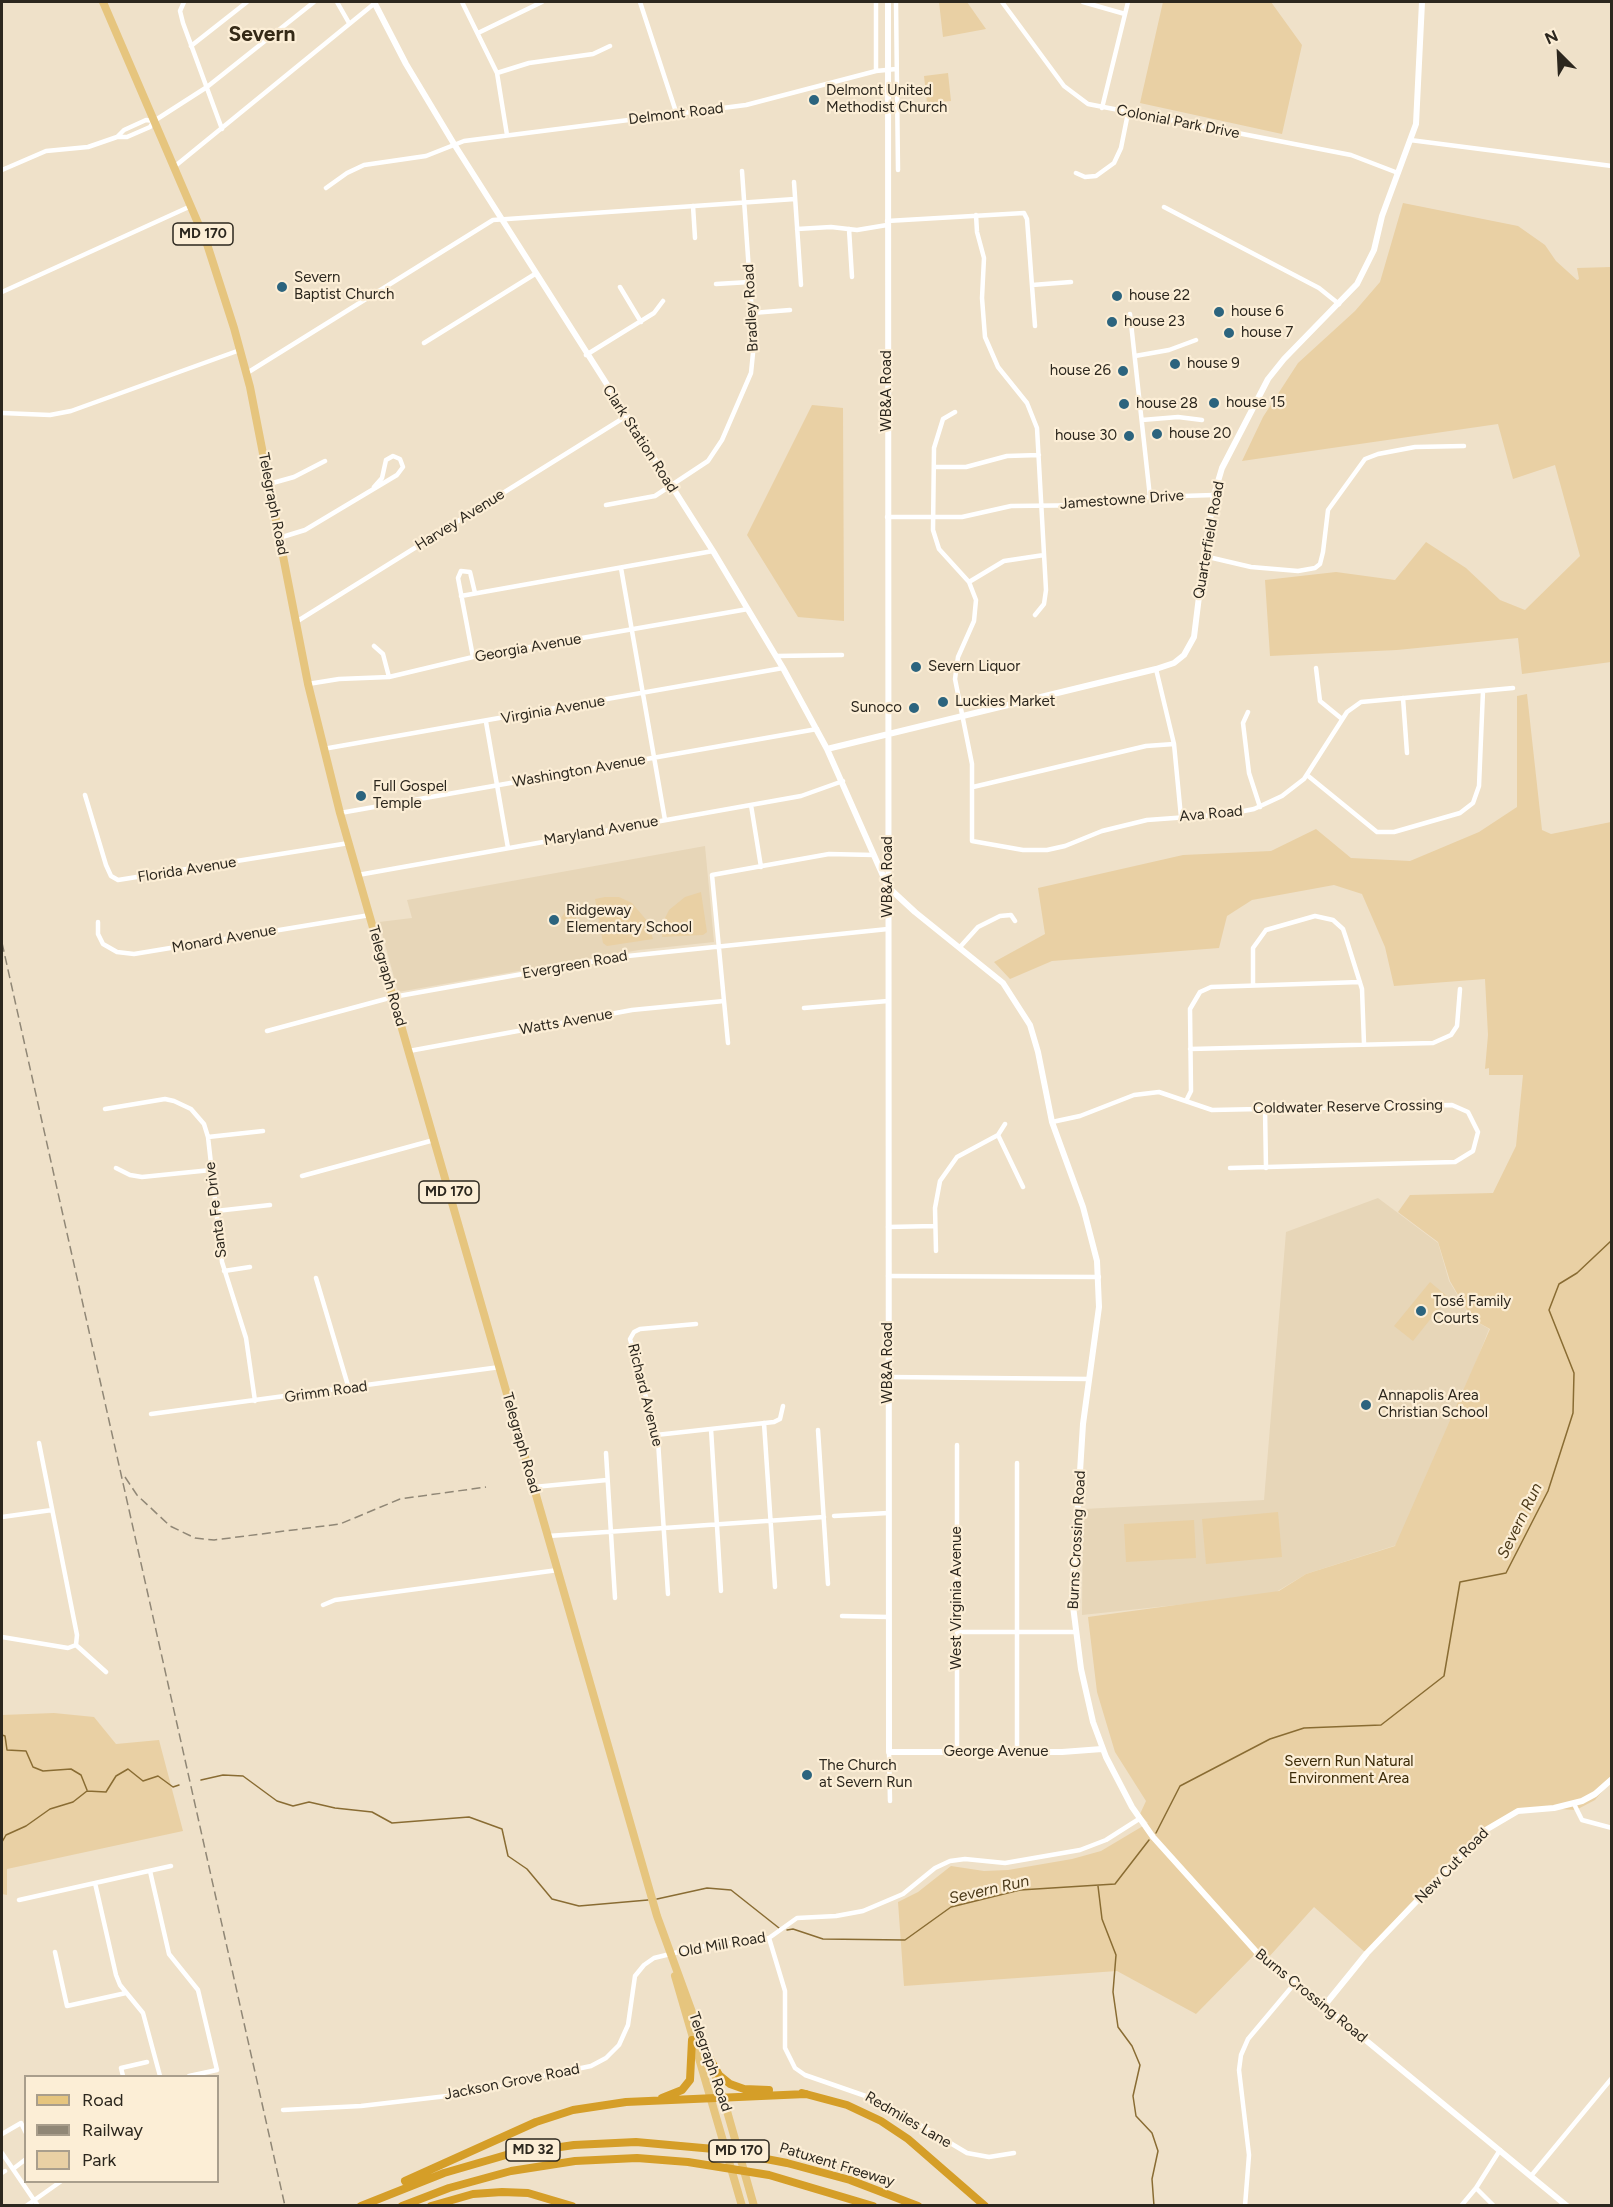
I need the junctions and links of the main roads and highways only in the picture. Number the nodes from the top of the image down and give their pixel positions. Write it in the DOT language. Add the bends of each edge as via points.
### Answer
graph roads {
  1 [pos="103,2"];
  2 [pos="670,1954"];
  3 [pos="692,2040"];
  4 [pos="710,2059"];
  5 [pos="806,2094"];
  6 [pos="723,2097"];
  7 [pos="711,2098"];
  8 [pos="649,2101"];
  9 [pos="356,2205"];
  10 [pos="361,2205"];
  11 [pos="402,2205"];
  12 [pos="431,2205"];
  13 [pos="572,2205"];
  14 [pos="742,2205"];
  15 [pos="754,2205"];
  16 [pos="873,2205"];
  17 [pos="918,2205"];
  18 [pos="986,2205"];
  1 -- 2 [label="main road, Telegraph Road / MD 170" via="214,263 247,373 308,684 340,813"];
  2 -- 3 [label="main road, Telegraph Road / MD 170"];
  2 -- 4 [label="main road, Telegraph Road / MD 170"];
  3 -- 7 [label="main road, Telegraph Road / MD 170"];
  3 -- 8 [label="highway" via="693,2069 687,2085 675,2094"];
  4 -- 5 [label="highway" via="724,2080 736,2087"];
  4 -- 6 [label="main road, Telegraph Road / MD 170"];
  5 -- 6 [label="highway"];
  5 -- 18 [label="highway" via="847,2104 881,2121"];
  6 -- 7 [label="highway"];
  6 -- 15 [label="main road, Telegraph Road / MD 170"];
  7 -- 8 [label="highway"];
  7 -- 14 [label="main road, Telegraph Road / MD 170"];
  8 -- 9 [label="highway" via="600,2105 560,2114"];
  10 -- 17 [label="highway, Patuxent Freeway / MD 32" via="454,2170 538,2149 636,2142 747,2154 831,2174"];
  11 -- 16 [label="highway, Patuxent Freeway / MD 32" via="500,2174 575,2161 637,2158 753,2172"];
  12 -- 13 [label="highway" via="473,2194 502,2192 528,2193"];
}
